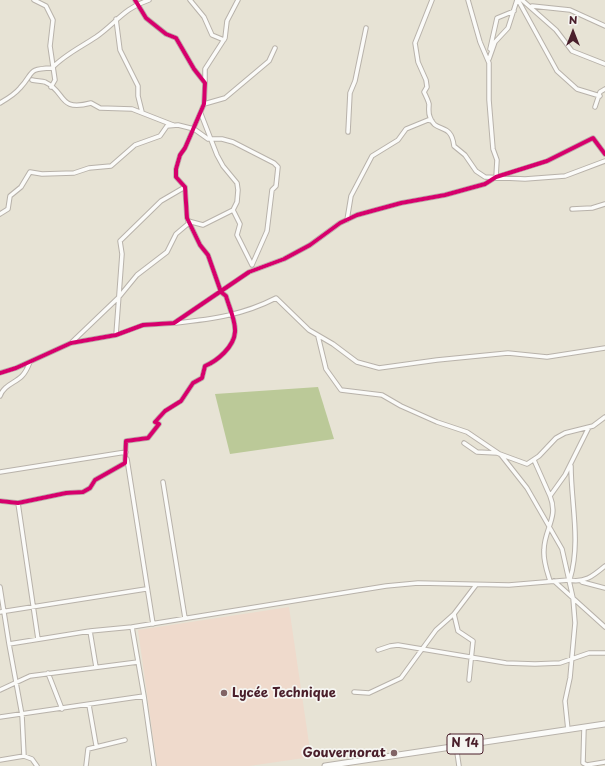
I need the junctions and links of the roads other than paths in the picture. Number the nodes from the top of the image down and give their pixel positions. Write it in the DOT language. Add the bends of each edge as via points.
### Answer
graph roads {
  1 [pos="34,0"];
  2 [pos="149,0"];
  3 [pos="190,0"];
  4 [pos="238,0"];
  5 [pos="432,0"];
  6 [pos="468,0"];
  7 [pos="518,0"];
  8 [pos="524,1"];
  9 [pos="136,2"];
  10 [pos="530,6"];
  11 [pos="514,11"];
  12 [pos="116,19"];
  13 [pos="605,26"];
  14 [pos="366,28"];
  15 [pos="224,40"];
  16 [pos="275,48"];
  17 [pos="490,54"];
  18 [pos="488,61"];
  19 [pos="605,64"];
  20 [pos="52,68"];
  21 [pos="32,80"];
  22 [pos="205,84"];
  23 [pos="51,87"];
  24 [pos="605,89"];
  25 [pos="600,96"];
  26 [pos="0,104"];
  27 [pos="204,104"];
  28 [pos="594,107"];
  29 [pos="142,112"];
  30 [pos="201,114"];
  31 [pos="432,120"];
  32 [pos="173,125"];
  33 [pos="194,129"];
  34 [pos="348,132"];
  35 [pos="211,139"];
  36 [pos="605,154"];
  37 [pos="605,161"];
  38 [pos="496,177"];
  39 [pos="185,187"];
  40 [pos="605,204"];
  41 [pos="572,209"];
  42 [pos="233,210"];
  43 [pos="0,214"];
  44 [pos="347,220"];
  45 [pos="189,222"];
  46 [pos="252,265"];
  47 [pos="254,270"];
  48 [pos="221,292"];
  49 [pos="119,297"];
  50 [pos="232,316"];
  51 [pos="174,323"];
  52 [pos="116,335"];
  53 [pos="318,336"];
  54 [pos="71,343"];
  55 [pos="605,348"];
  56 [pos="30,362"];
  57 [pos="0,373"];
  58 [pos="0,396"];
  59 [pos="605,417"];
  60 [pos="588,427"];
  61 [pos="124,439"];
  62 [pos="464,443"];
  63 [pos="126,453"];
  64 [pos="501,455"];
  65 [pos="534,460"];
  66 [pos="571,465"];
  67 [pos="0,472"];
  68 [pos="162,482"];
  69 [pos="550,496"];
  70 [pos="0,502"];
  71 [pos="18,503"];
  72 [pos="549,526"];
  73 [pos="605,566"];
  74 [pos="569,580"];
  75 [pos="552,581"];
  76 [pos="579,582"];
  77 [pos="476,585"];
  78 [pos="0,587"];
  79 [pos="605,588"];
  80 [pos="146,589"];
  81 [pos="573,598"];
  82 [pos="32,607"];
  83 [pos="2,612"];
  84 [pos="454,614"];
  85 [pos="185,618"];
  86 [pos="153,624"];
  87 [pos="132,627"];
  88 [pos="605,627"];
  89 [pos="90,631"];
  90 [pos="38,640"];
  91 [pos="9,644"];
  92 [pos="424,649"];
  93 [pos="378,650"];
  94 [pos="605,653"];
  95 [pos="471,657"];
  96 [pos="572,658"];
  97 [pos="138,662"];
  98 [pos="96,667"];
  99 [pos="48,673"];
  100 [pos="469,680"];
  101 [pos="15,683"];
  102 [pos="0,690"];
  103 [pos="354,692"];
  104 [pos="144,696"];
  105 [pos="90,705"];
  106 [pos="62,709"];
  107 [pos="22,715"];
  108 [pos="0,717"];
  109 [pos="605,724"];
  110 [pos="584,728"];
  111 [pos="568,730"];
  112 [pos="125,740"];
  113 [pos="96,745"];
  114 [pos="456,745"];
  115 [pos="24,756"];
  116 [pos="0,760"];
  117 [pos="605,762"];
  118 [pos="583,765"];
  119 [pos="36,766"];
  120 [pos="86,766"];
  121 [pos="154,766"];
  122 [pos="325,766"];
  123 [pos="459,766"];
  1 -- 20 [label="street" via="46,6 53,20 50,46"];
  2 -- 9 [label="street"];
  3 -- 15 [label="street" via="204,17 212,35"];
  4 -- 15 [label="street" via="227,20"];
  5 -- 31 [label="street" via="415,43 418,62 426,80 424,92"];
  6 -- 18 [label="street"];
  7 -- 11 [label="street"];
  7 -- 25 [label="street" via="557,71 577,89"];
  8 -- 10 [label="street"];
  9 -- 12 [label="street"];
  9 -- 22 [label="street" via="146,18 166,34 176,38"];
  10 -- 13 [label="street" via="570,10"];
  10 -- 19 [label="street" via="556,30 572,51"];
  11 -- 17 [label="street" via="508,28 495,42"];
  11 -- 17 [label="street" via="497,18 492,33"];
  12 -- 20 [label="street"];
  12 -- 29 [label="street" via="120,50 138,86"];
  14 -- 34 [label="street" via="350,93"];
  15 -- 22 [label="street" via="205,69"];
  16 -- 27 [label="street" via="269,61 225,98"];
  17 -- 18 [label="street"];
  18 -- 38 [label="street" via="493,149 497,160"];
  20 -- 23 [label="street" via="55,80"];
  20 -- 26 [label="street" via="31,71 21,88"];
  21 -- 23 [label="street" via="46,82"];
  22 -- 27 [label="street"];
  23 -- 29 [label="street" via="58,92 62,100 72,105 92,103 100,108 118,107"];
  24 -- 25 [label="street" via="600,92"];
  25 -- 28 [label="street"];
  27 -- 30 [label="street"];
  29 -- 32 [label="street"];
  30 -- 33 [label="street"];
  30 -- 35 [label="street"];
  31 -- 38 [label="street" via="439,128 446,129 453,135 454,146 465,155 476,171 485,177"];
  31 -- 44 [label="street" via="406,129 398,140 372,156 351,196"];
  32 -- 33 [label="street"];
  32 -- 43 [label="street" via="167,126 160,136 135,145 111,166 88,168 74,173 30,172 21,187 10,196 8,210"];
  33 -- 35 [label="street"];
  33 -- 39 [label="street" via="180,155 176,169 176,177"];
  35 -- 42 [label="street" via="223,166 237,183 237,202"];
  35 -- 46 [label="street" via="233,142 278,167 266,231"];
  36 -- 38 [label="street" via="592,138 547,161"];
  37 -- 38 [label="street" via="565,176 525,179"];
  38 -- 44 [label="street" via="485,184 401,203"];
  39 -- 45 [label="street"];
  39 -- 49 [label="street" via="161,201 120,241 122,254"];
  40 -- 41 [label="street" via="592,208"];
  42 -- 45 [label="street" via="203,225"];
  42 -- 46 [label="street" via="240,224 237,235"];
  44 -- 47 [label="street" via="284,259"];
  45 -- 48 [label="street" via="210,260"];
  45 -- 49 [label="street" via="176,234 166,252 137,275"];
  46 -- 47 [label="street"];
  47 -- 48 [label="street"];
  48 -- 50 [label="street" via="226,296"];
  48 -- 51 [label="street"];
  49 -- 52 [label="street"];
  49 -- 54 [label="street"];
  50 -- 51 [label="street"];
  50 -- 53 [label="street" via="256,309 276,298 308,330"];
  50 -- 63 [label="street" via="235,333 230,346 216,362 205,366 202,378 193,383 181,401 165,411 155,422 159,424 148,438 126,441"];
  51 -- 52 [label="street" via="143,325"];
  52 -- 54 [label="street"];
  53 -- 55 [label="street" via="356,362 380,368 508,353 547,356"];
  53 -- 64 [label="street" via="326,369 341,390 382,396 437,422 467,432"];
  54 -- 56 [label="street"];
  56 -- 57 [label="street"];
  56 -- 58 [label="street" via="22,376 1,392"];
  59 -- 60 [label="street"];
  60 -- 65 [label="street" via="556,438"];
  60 -- 66 [label="street"];
  61 -- 63 [label="street"];
  62 -- 64 [label="street" via="477,452"];
  63 -- 67 [label="street"];
  63 -- 71 [label="street" via="125,463 95,480 90,488 83,492"];
  63 -- 80 [label="street"];
  64 -- 65 [label="street" via="528,464"];
  64 -- 72 [label="street" via="527,488"];
  65 -- 69 [label="street"];
  66 -- 69 [label="street"];
  66 -- 74 [label="street" via="576,543 574,566"];
  68 -- 85 [label="street"];
  69 -- 72 [label="street" via="554,506"];
  70 -- 71 [label="street"];
  71 -- 82 [label="street"];
  72 -- 74 [label="street" via="562,549"];
  72 -- 75 [label="street" via="544,551"];
  73 -- 76 [label="street" via="592,578"];
  74 -- 75 [label="street"];
  74 -- 76 [label="street"];
  74 -- 81 [label="street"];
  75 -- 77 [label="street"];
  75 -- 81 [label="street"];
  76 -- 79 [label="street"];
  77 -- 84 [label="street"];
  77 -- 85 [label="street" via="418,583 386,586"];
  78 -- 83 [label="street"];
  80 -- 82 [label="street"];
  80 -- 86 [label="street"];
  81 -- 88 [label="street"];
  81 -- 96 [label="street" via="576,622"];
  82 -- 83 [label="street"];
  82 -- 90 [label="street"];
  83 -- 91 [label="street"];
  84 -- 92 [label="street" via="436,630"];
  84 -- 95 [label="street" via="458,631 473,641"];
  85 -- 86 [label="street"];
  86 -- 87 [label="street"];
  87 -- 89 [label="street"];
  87 -- 97 [label="street"];
  89 -- 90 [label="street"];
  89 -- 98 [label="street"];
  90 -- 91 [label="street"];
  91 -- 101 [label="street"];
  92 -- 93 [label="street" via="398,645"];
  92 -- 95 [label="street"];
  92 -- 103 [label="street" via="401,678 369,693"];
  94 -- 96 [label="street" via="589,653"];
  95 -- 96 [label="street" via="506,663 535,664 560,663"];
  95 -- 100 [label="street"];
  96 -- 111 [label="street" via="565,701"];
  97 -- 98 [label="street"];
  97 -- 104 [label="street"];
  98 -- 99 [label="street"];
  99 -- 101 [label="street" via="30,676"];
  99 -- 106 [label="street"];
  101 -- 102 [label="street"];
  101 -- 107 [label="street"];
  104 -- 105 [label="street"];
  104 -- 121 [label="street"];
  105 -- 106 [label="street"];
  105 -- 113 [label="street"];
  106 -- 107 [label="street"];
  107 -- 108 [label="street"];
  107 -- 115 [label="street"];
  109 -- 110 [label="main road, N 14"];
  110 -- 111 [label="main road, N 14"];
  110 -- 118 [label="street"];
  111 -- 114 [label="main road, N 14"];
  112 -- 113 [label="street"];
  113 -- 120 [label="street" via="88,749"];
  114 -- 122 [label="main road, N 14"];
  114 -- 123 [label="street"];
  115 -- 116 [label="street"];
  115 -- 119 [label="street" via="32,759"];
  117 -- 118 [label="street"];
}
